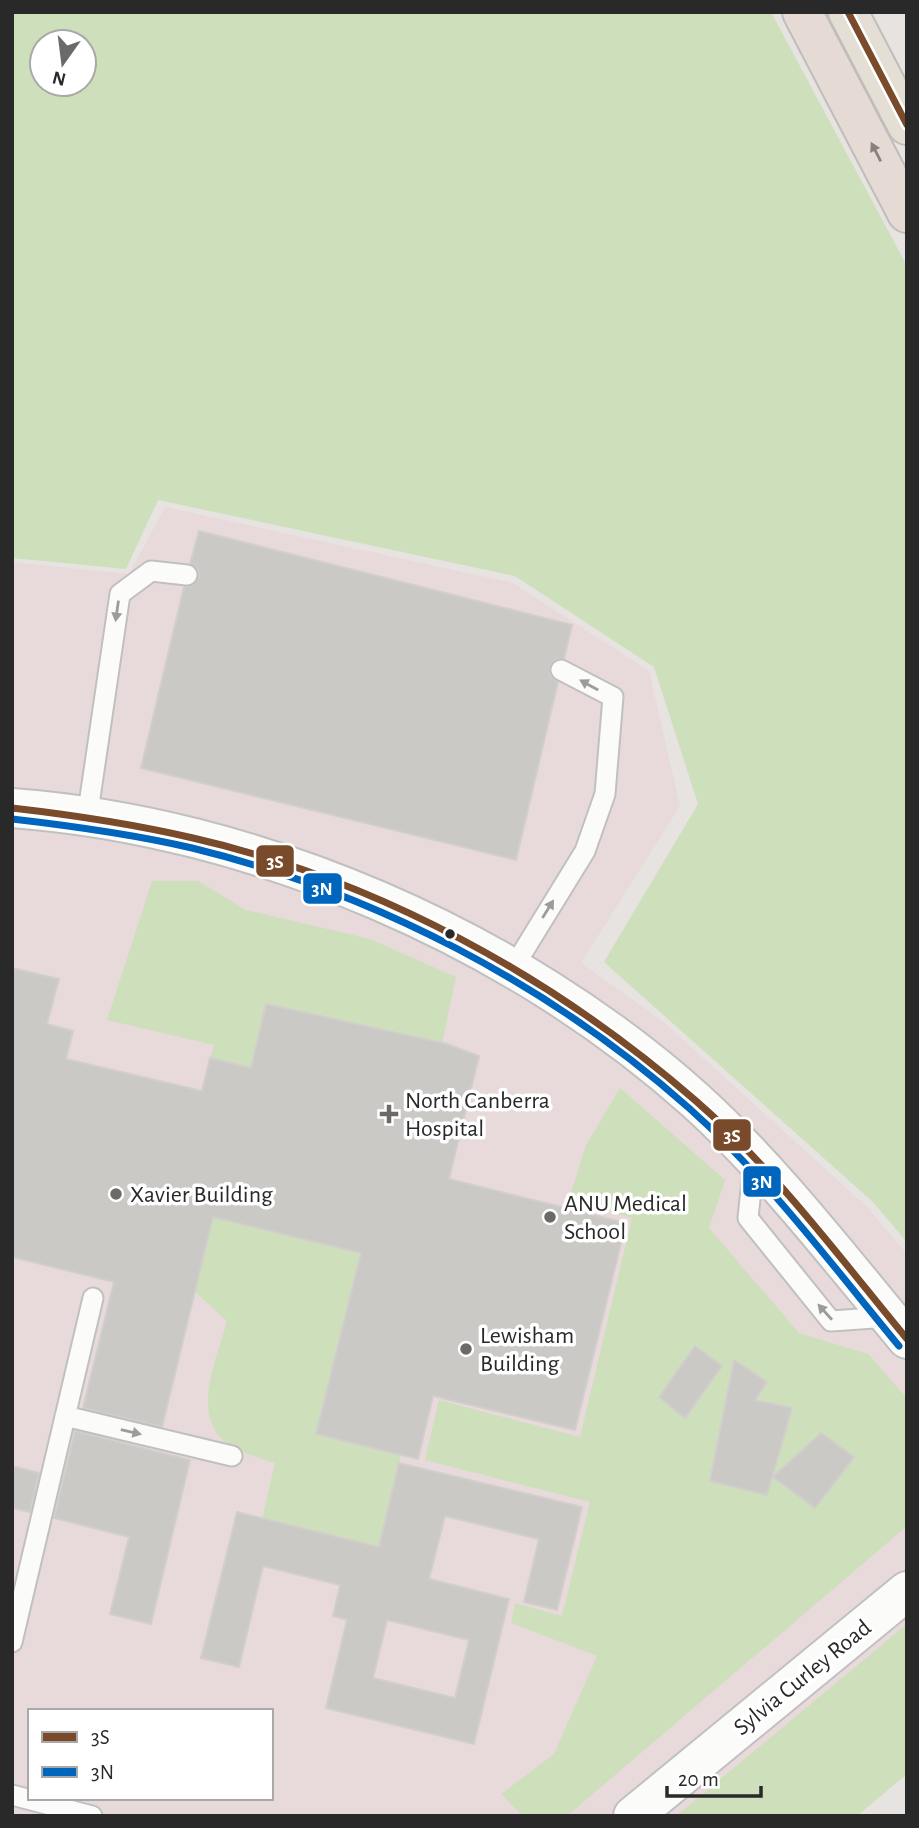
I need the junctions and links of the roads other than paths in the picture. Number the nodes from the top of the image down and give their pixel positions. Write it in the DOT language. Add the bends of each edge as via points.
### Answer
graph roads {
  1 [pos="802,12"];
  2 [pos="848,12"];
  3 [pos="907,125"];
  4 [pos="907,213"];
  5 [pos="187,575"];
  6 [pos="561,670"];
  7 [pos="12,808"];
  8 [pos="87,818"];
  9 [pos="513,968"];
  10 [pos="93,1298"];
  11 [pos="898,1328"];
  12 [pos="65,1416"];
  13 [pos="232,1456"];
  14 [pos="907,1591"];
  15 [pos="12,1642"];
  16 [pos="31,1800"];
  17 [pos="92,1816"];
  18 [pos="633,1816"];
  4 -- 1 [label="highway, one-way"];
  2 -- 3 [label="main road"];
  5 -- 8 [label="lane, one-way" via="151,571 120,594"];
  9 -- 6 [label="lane, one-way" via="584,851 604,794 612,698"];
  7 -- 8 [label="street"];
  8 -- 9 [label="street" via="178,836 326,881 400,911"];
  9 -- 11 [label="street" via="581,1009 696,1101 754,1160"];
  10 -- 12 [label="lane"];
  12 -- 13 [label="lane, one-way"];
  12 -- 15 [label="lane"];
  14 -- 18 [label="street, Sylvia Curley Road"];
  16 -- 17 [label="lane"];
}
